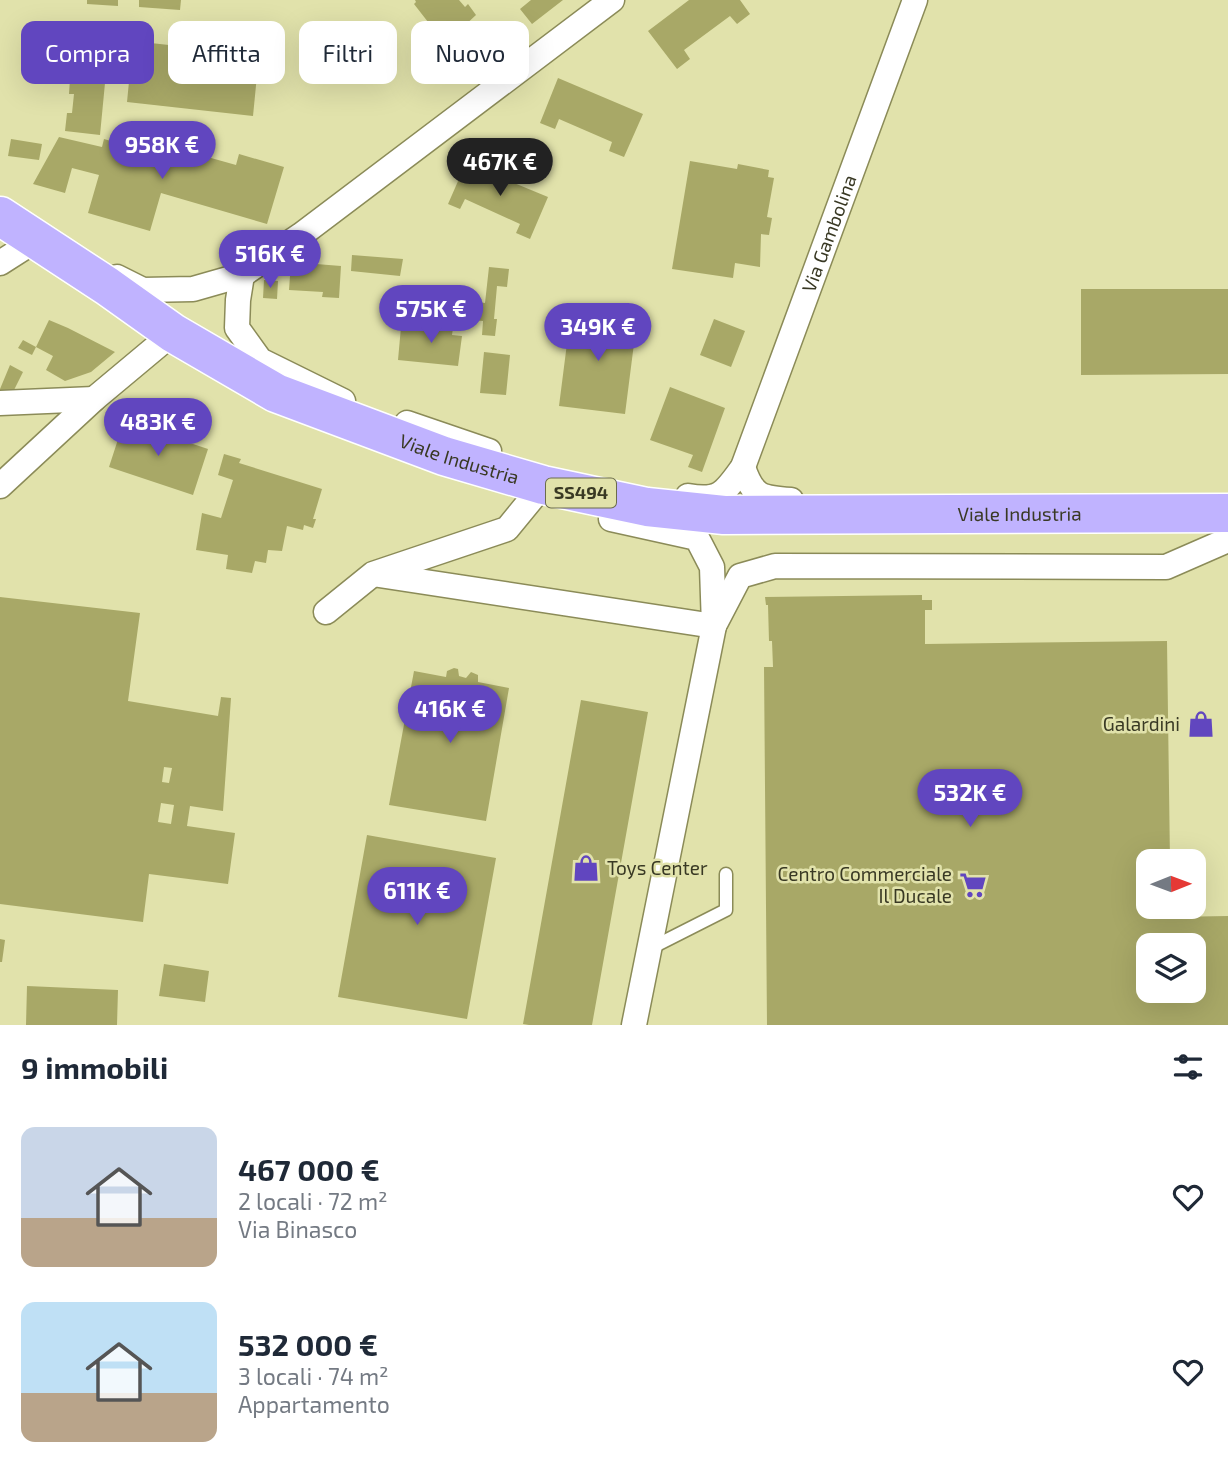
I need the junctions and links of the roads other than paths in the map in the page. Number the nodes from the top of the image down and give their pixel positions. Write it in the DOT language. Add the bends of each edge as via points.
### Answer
graph roads {
  1 [pos="612,0"];
  2 [pos="915,0"];
  3 [pos="0,204"];
  4 [pos="0,216"];
  5 [pos="36,240"];
  6 [pos="0,263"];
  7 [pos="242,275"];
  8 [pos="173,333"];
  9 [pos="94,399"];
  10 [pos="0,403"];
  11 [pos="743,467"];
  12 [pos="0,486"];
  13 [pos="551,487"];
  14 [pos="630,503"];
  15 [pos="1111,513"];
  16 [pos="1228,513"];
  17 [pos="1228,540"];
  18 [pos="373,574"];
  19 [pos="326,612"];
  20 [pos="714,626"];
  21 [pos="726,874"];
  22 [pos="649,950"];
  23 [pos="634,1025"];
  1 -- 7 [label="street"];
  2 -- 11 [label="street, Via Gambolina"];
  3 -- 7 [label="street" via="105,272 143,290 193,289"];
  4 -- 5 [label="main road, Viale Industria / SS494"];
  5 -- 6 [label="street"];
  5 -- 8 [label="main road, Viale Industria / SS494"];
  7 -- 13 [label="street" via="237,328 260,360 342,401 520,461"];
  8 -- 9 [label="street"];
  8 -- 13 [label="main road, Viale Industria / SS494" via="275,393 444,456"];
  9 -- 10 [label="street"];
  9 -- 12 [label="street"];
  11 -- 14 [label="street, Via Gambolina" via="725,492 706,499 654,492"];
  11 -- 15 [label="street" via="749,485 764,498 1063,497"];
  13 -- 14 [label="main road, Viale Industria / SS494"];
  13 -- 18 [label="street" via="507,529"];
  13 -- 20 [label="street" via="570,510 697,538 712,567"];
  14 -- 15 [label="main road, Viale Industria / SS494" via="724,515"];
  15 -- 16 [label="main road, Viale Industria / SS494"];
  17 -- 20 [label="street" via="1166,567 775,566 740,576"];
  18 -- 19 [label="street"];
  18 -- 20 [label="street"];
  20 -- 22 [label="street"];
  21 -- 22 [label="lane" via="726,910"];
  22 -- 23 [label="street"];
}
